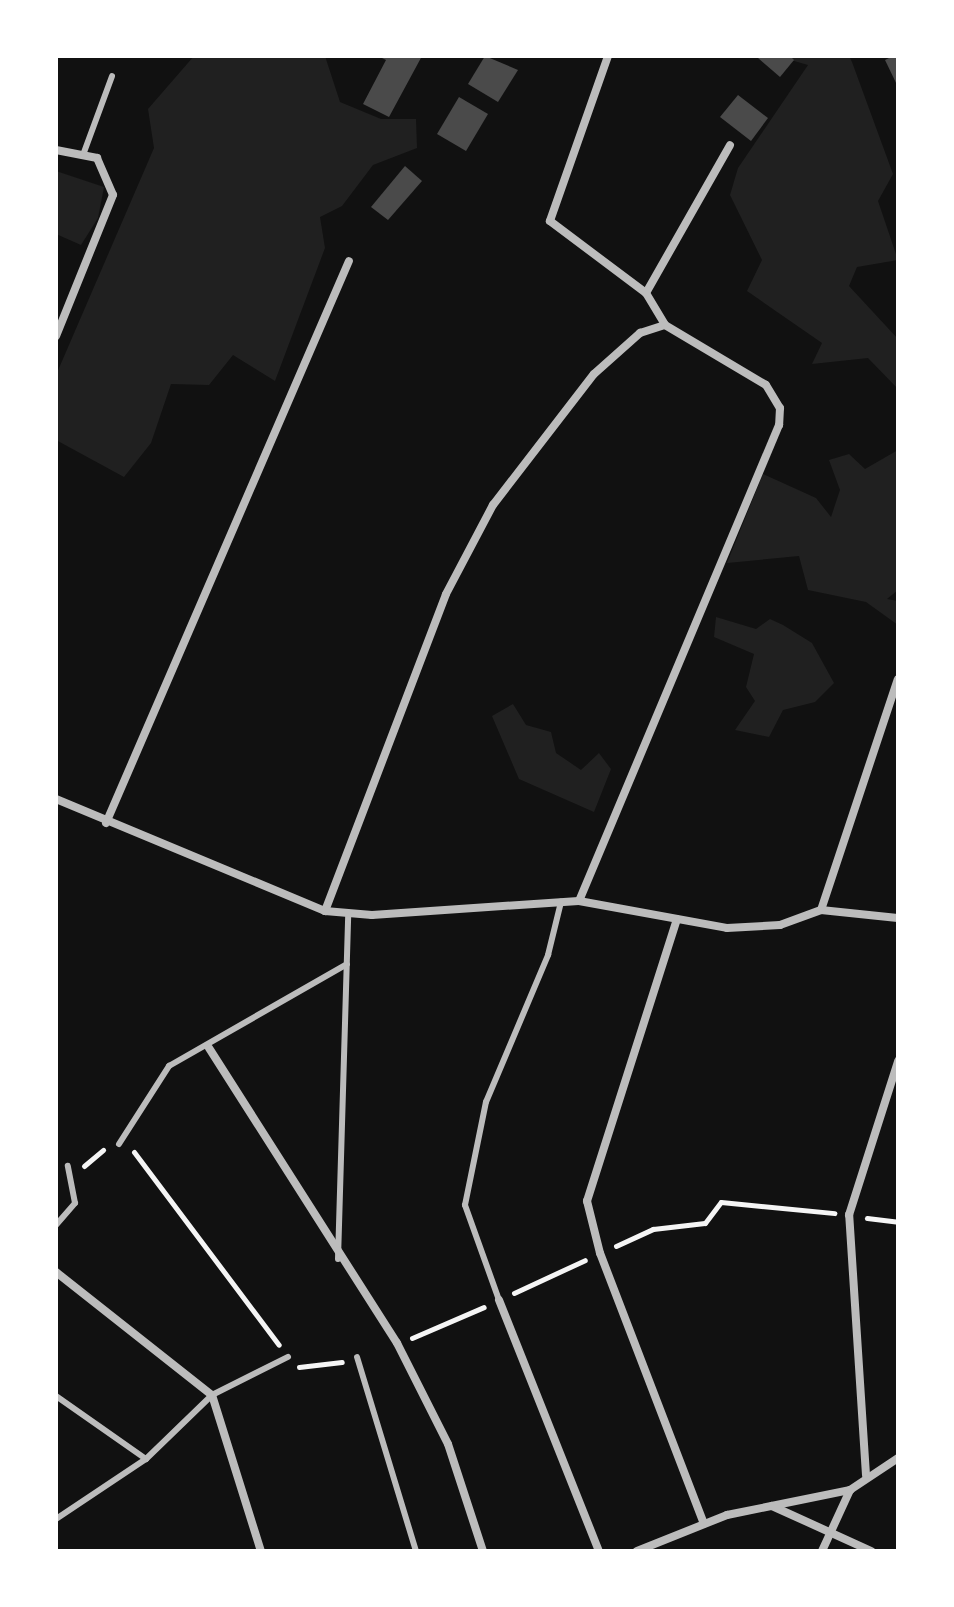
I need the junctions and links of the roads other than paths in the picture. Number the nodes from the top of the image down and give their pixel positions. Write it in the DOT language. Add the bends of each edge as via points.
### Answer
graph roads {
  1 [pos="608,56"];
  2 [pos="112,76"];
  3 [pos="730,145"];
  4 [pos="56,150"];
  5 [pos="83,155"];
  6 [pos="349,261"];
  7 [pos="646,293"];
  8 [pos="665,325"];
  9 [pos="56,336"];
  10 [pos="898,679"];
  11 [pos="56,799"];
  12 [pos="106,823"];
  13 [pos="579,901"];
  14 [pos="561,902"];
  15 [pos="821,910"];
  16 [pos="325,911"];
  17 [pos="348,913"];
  18 [pos="898,918"];
  19 [pos="677,919"];
  20 [pos="347,964"];
  21 [pos="209,1048"];
  22 [pos="898,1061"];
  23 [pos="119,1144"];
  24 [pos="68,1166"];
  25 [pos="56,1225"];
  26 [pos="338,1259"];
  27 [pos="56,1272"];
  28 [pos="499,1300"];
  29 [pos="288,1357"];
  30 [pos="357,1357"];
  31 [pos="212,1395"];
  32 [pos="56,1396"];
  33 [pos="898,1458"];
  34 [pos="146,1459"];
  35 [pos="866,1475"];
  36 [pos="850,1490"];
  37 [pos="772,1506"];
  38 [pos="56,1519"];
  39 [pos="704,1524"];
  40 [pos="829,1536"];
  41 [pos="261,1551"];
  42 [pos="416,1551"];
  43 [pos="483,1551"];
  44 [pos="599,1551"];
  45 [pos="637,1551"];
  46 [pos="822,1551"];
  47 [pos="871,1551"];
  1 -- 7 [label="street" via="550,221"];
  2 -- 5 [label="lane"];
  3 -- 7 [label="street"];
  4 -- 5 [label="street"];
  5 -- 9 [label="street" via="97,158 113,195"];
  6 -- 12 [label="street"];
  7 -- 8 [label="street"];
  8 -- 13 [label="street" via="725,355 776,396 779,425"];
  8 -- 16 [label="street" via="640,333 594,374 493,505 446,594"];
  10 -- 15 [label="street"];
  11 -- 12 [label="street"];
  12 -- 16 [label="street"];
  13 -- 14 [label="street"];
  13 -- 19 [label="street"];
  14 -- 17 [label="street"];
  14 -- 28 [label="lane" via="548,955 486,1102 465,1205"];
  15 -- 18 [label="street"];
  15 -- 19 [label="street" via="780,925 727,928"];
  16 -- 17 [label="street"];
  17 -- 20 [label="lane"];
  19 -- 39 [label="street" via="587,1201 600,1253"];
  20 -- 21 [label="lane" via="320,973"];
  20 -- 26 [label="lane"];
  21 -- 23 [label="lane" via="169,1066"];
  21 -- 26 [label="street"];
  22 -- 35 [label="street" via="849,1215"];
  24 -- 25 [label="lane" via="75,1203"];
  26 -- 43 [label="street" via="397,1343 448,1444"];
  27 -- 31 [label="street"];
  28 -- 44 [label="street"];
  29 -- 31 [label="lane"];
  30 -- 42 [label="lane"];
  31 -- 34 [label="lane"];
  31 -- 41 [label="street"];
  32 -- 34 [label="lane"];
  33 -- 35 [label="street"];
  34 -- 38 [label="lane"];
  35 -- 36 [label="street"];
  36 -- 37 [label="street"];
  36 -- 40 [label="street"];
  37 -- 39 [label="street"];
  37 -- 40 [label="street"];
  39 -- 45 [label="street"];
  40 -- 46 [label="street"];
  40 -- 47 [label="street"];
}
